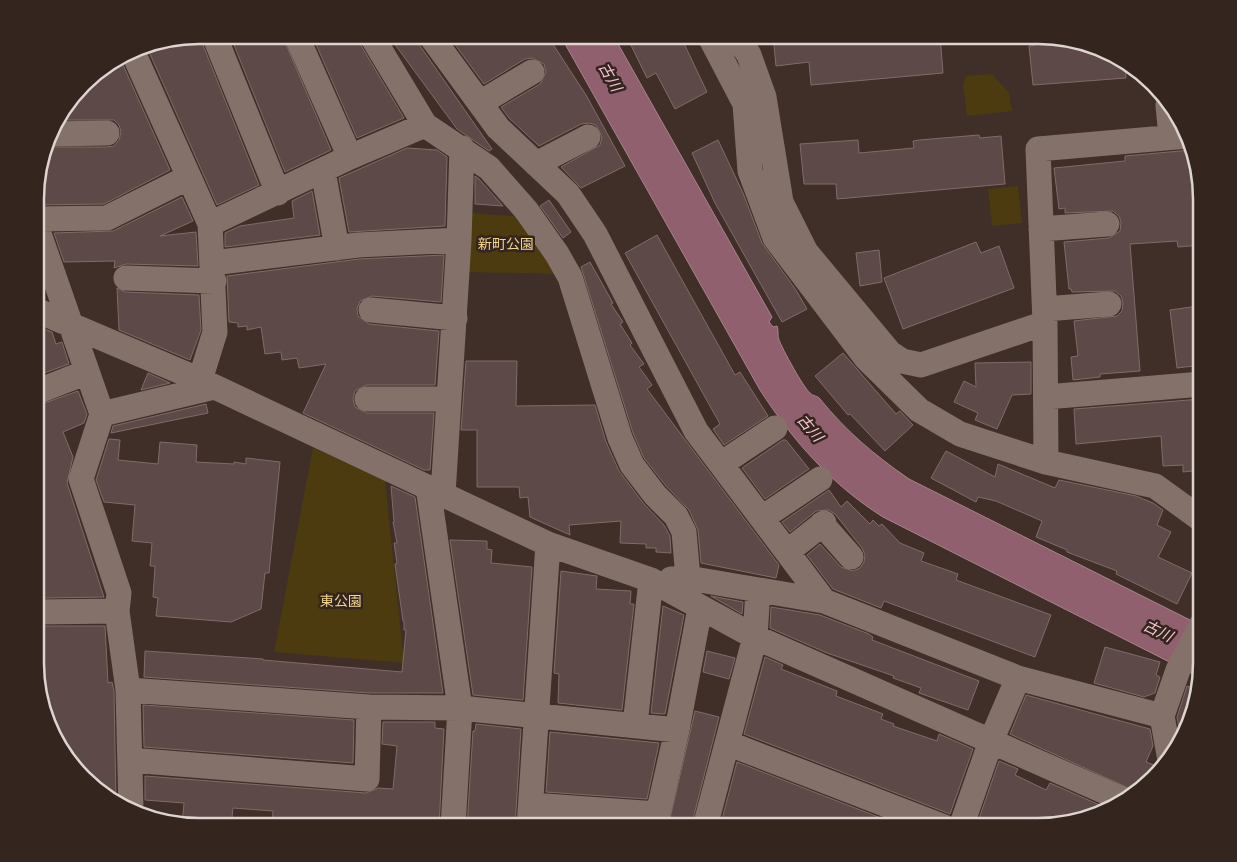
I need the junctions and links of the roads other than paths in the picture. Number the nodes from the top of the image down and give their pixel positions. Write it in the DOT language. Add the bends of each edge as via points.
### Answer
graph roads {
  1 [pos="218,44"];
  2 [pos="300,44"];
  3 [pos="376,44"];
  4 [pos="437,44"];
  5 [pos="714,44"];
  6 [pos="741,44"];
  7 [pos="135,58"];
  8 [pos="532,72"];
  9 [pos="480,103"];
  10 [pos="425,125"];
  11 [pos="107,133"];
  12 [pos="58,134"];
  13 [pos="1179,137"];
  14 [pos="588,138"];
  15 [pos="462,148"];
  16 [pos="350,157"];
  17 [pos="536,164"];
  18 [pos="323,171"];
  19 [pos="189,177"];
  20 [pos="278,192"];
  21 [pos="44,219"];
  22 [pos="210,224"];
  23 [pos="1107,224"];
  24 [pos="1041,229"];
  25 [pos="459,240"];
  26 [pos="337,248"];
  27 [pos="44,249"];
  28 [pos="214,272"];
  29 [pos="126,278"];
  30 [pos="1109,304"];
  31 [pos="370,310"];
  32 [pos="44,313"];
  33 [pos="1045,316"];
  34 [pos="454,318"];
  35 [pos="69,324"];
  36 [pos="87,372"];
  37 [pos="207,383"];
  38 [pos="1193,385"];
  39 [pos="44,389"];
  40 [pos="1046,397"];
  41 [pos="367,399"];
  42 [pos="449,399"];
  43 [pos="102,414"];
  44 [pos="774,428"];
  45 [pos="1046,462"];
  46 [pos="721,464"];
  47 [pos="820,479"];
  48 [pos="436,490"];
  49 [pos="1193,513"];
  50 [pos="762,518"];
  51 [pos="548,544"];
  52 [pos="787,552"];
  53 [pos="851,557"];
  54 [pos="688,578"];
  55 [pos="651,580"];
  56 [pos="758,590"];
  57 [pos="824,601"];
  58 [pos="700,608"];
  59 [pos="44,610"];
  60 [pos="117,611"];
  61 [pos="755,637"];
  62 [pos="1193,641"];
  63 [pos="1018,678"];
  64 [pos="128,690"];
  65 [pos="369,707"];
  66 [pos="460,708"];
  67 [pos="537,716"];
  68 [pos="634,725"];
  69 [pos="677,730"];
  70 [pos="1169,739"];
  71 [pos="991,741"];
  72 [pos="727,743"];
  73 [pos="130,760"];
  74 [pos="1116,797"];
  75 [pos="131,802"];
  76 [pos="530,816"];
  77 [pos="454,818"];
  78 [pos="580,818"];
  79 [pos="657,818"];
  80 [pos="707,818"];
  81 [pos="921,818"];
  82 [pos="965,818"];
  1 -- 20 [label="street"];
  2 -- 16 [label="street"];
  3 -- 10 [label="street"];
  4 -- 9 [label="street"];
  5 -- 45 [label="street" via="745,104 750,171 774,238 820,301 866,358 919,410 960,434"];
  6 -- 33 [label="street" via="749,55 764,97 781,202 806,252 890,353 902,361 922,365"];
  7 -- 19 [label="street"];
  8 -- 9 [label="street"];
  9 -- 17 [label="street" via="498,128"];
  10 -- 15 [label="street"];
  10 -- 16 [label="street"];
  11 -- 12 [label="street"];
  13 -- 24 [label="street" via="1038,150"];
  14 -- 17 [label="street"];
  15 -- 25 [label="street"];
  15 -- 54 [label="street" via="489,168 526,210 558,254 570,278 628,456 655,494 676,516 684,532"];
  16 -- 18 [label="street"];
  17 -- 46 [label="street" via="568,194 594,234 696,431"];
  18 -- 20 [label="street"];
  18 -- 26 [label="street"];
  19 -- 21 [label="street" via="106,218"];
  19 -- 22 [label="street"];
  20 -- 22 [label="street"];
  22 -- 28 [label="street"];
  23 -- 24 [label="street"];
  24 -- 33 [label="street"];
  25 -- 26 [label="street"];
  25 -- 34 [label="street"];
  26 -- 28 [label="street"];
  27 -- 35 [label="street"];
  28 -- 29 [label="street"];
  28 -- 37 [label="street" via="215,332"];
  30 -- 33 [label="street"];
  31 -- 34 [label="street"];
  32 -- 35 [label="street"];
  33 -- 40 [label="street"];
  34 -- 42 [label="street"];
  35 -- 36 [label="street"];
  35 -- 37 [label="street"];
  36 -- 39 [label="street"];
  36 -- 43 [label="street"];
  37 -- 43 [label="street"];
  37 -- 48 [label="street"];
  38 -- 40 [label="street"];
  40 -- 45 [label="street"];
  41 -- 42 [label="street"];
  42 -- 48 [label="street"];
  43 -- 60 [label="street" via="81,479 119,593"];
  44 -- 46 [label="street"];
  45 -- 49 [label="street" via="1155,486"];
  46 -- 50 [label="street"];
  47 -- 50 [label="street"];
  48 -- 51 [label="street"];
  48 -- 66 [label="street"];
  50 -- 52 [label="street"];
  51 -- 55 [label="street"];
  51 -- 67 [label="street"];
  52 -- 53 [label="street" via="823,524"];
  52 -- 57 [label="street"];
  54 -- 55 [label="street"];
  54 -- 56 [label="street"];
  55 -- 58 [label="street"];
  55 -- 68 [label="street"];
  56 -- 57 [label="street"];
  56 -- 61 [label="street"];
  57 -- 63 [label="street"];
  58 -- 61 [label="street"];
  58 -- 69 [label="street"];
  59 -- 60 [label="street"];
  60 -- 64 [label="street"];
  61 -- 71 [label="street"];
  61 -- 72 [label="street"];
  62 -- 70 [label="street" via="1178,670"];
  63 -- 70 [label="street"];
  63 -- 71 [label="street"];
  64 -- 65 [label="street"];
  64 -- 73 [label="street"];
  65 -- 66 [label="street"];
  65 -- 73 [label="street" via="367,779"];
  66 -- 67 [label="street"];
  66 -- 77 [label="street"];
  67 -- 68 [label="street"];
  67 -- 76 [label="street"];
  68 -- 69 [label="street"];
  69 -- 79 [label="street"];
  71 -- 74 [label="street"];
  71 -- 82 [label="street"];
  72 -- 80 [label="street"];
  72 -- 81 [label="street"];
  73 -- 75 [label="street"];
  76 -- 78 [label="street"];
}
